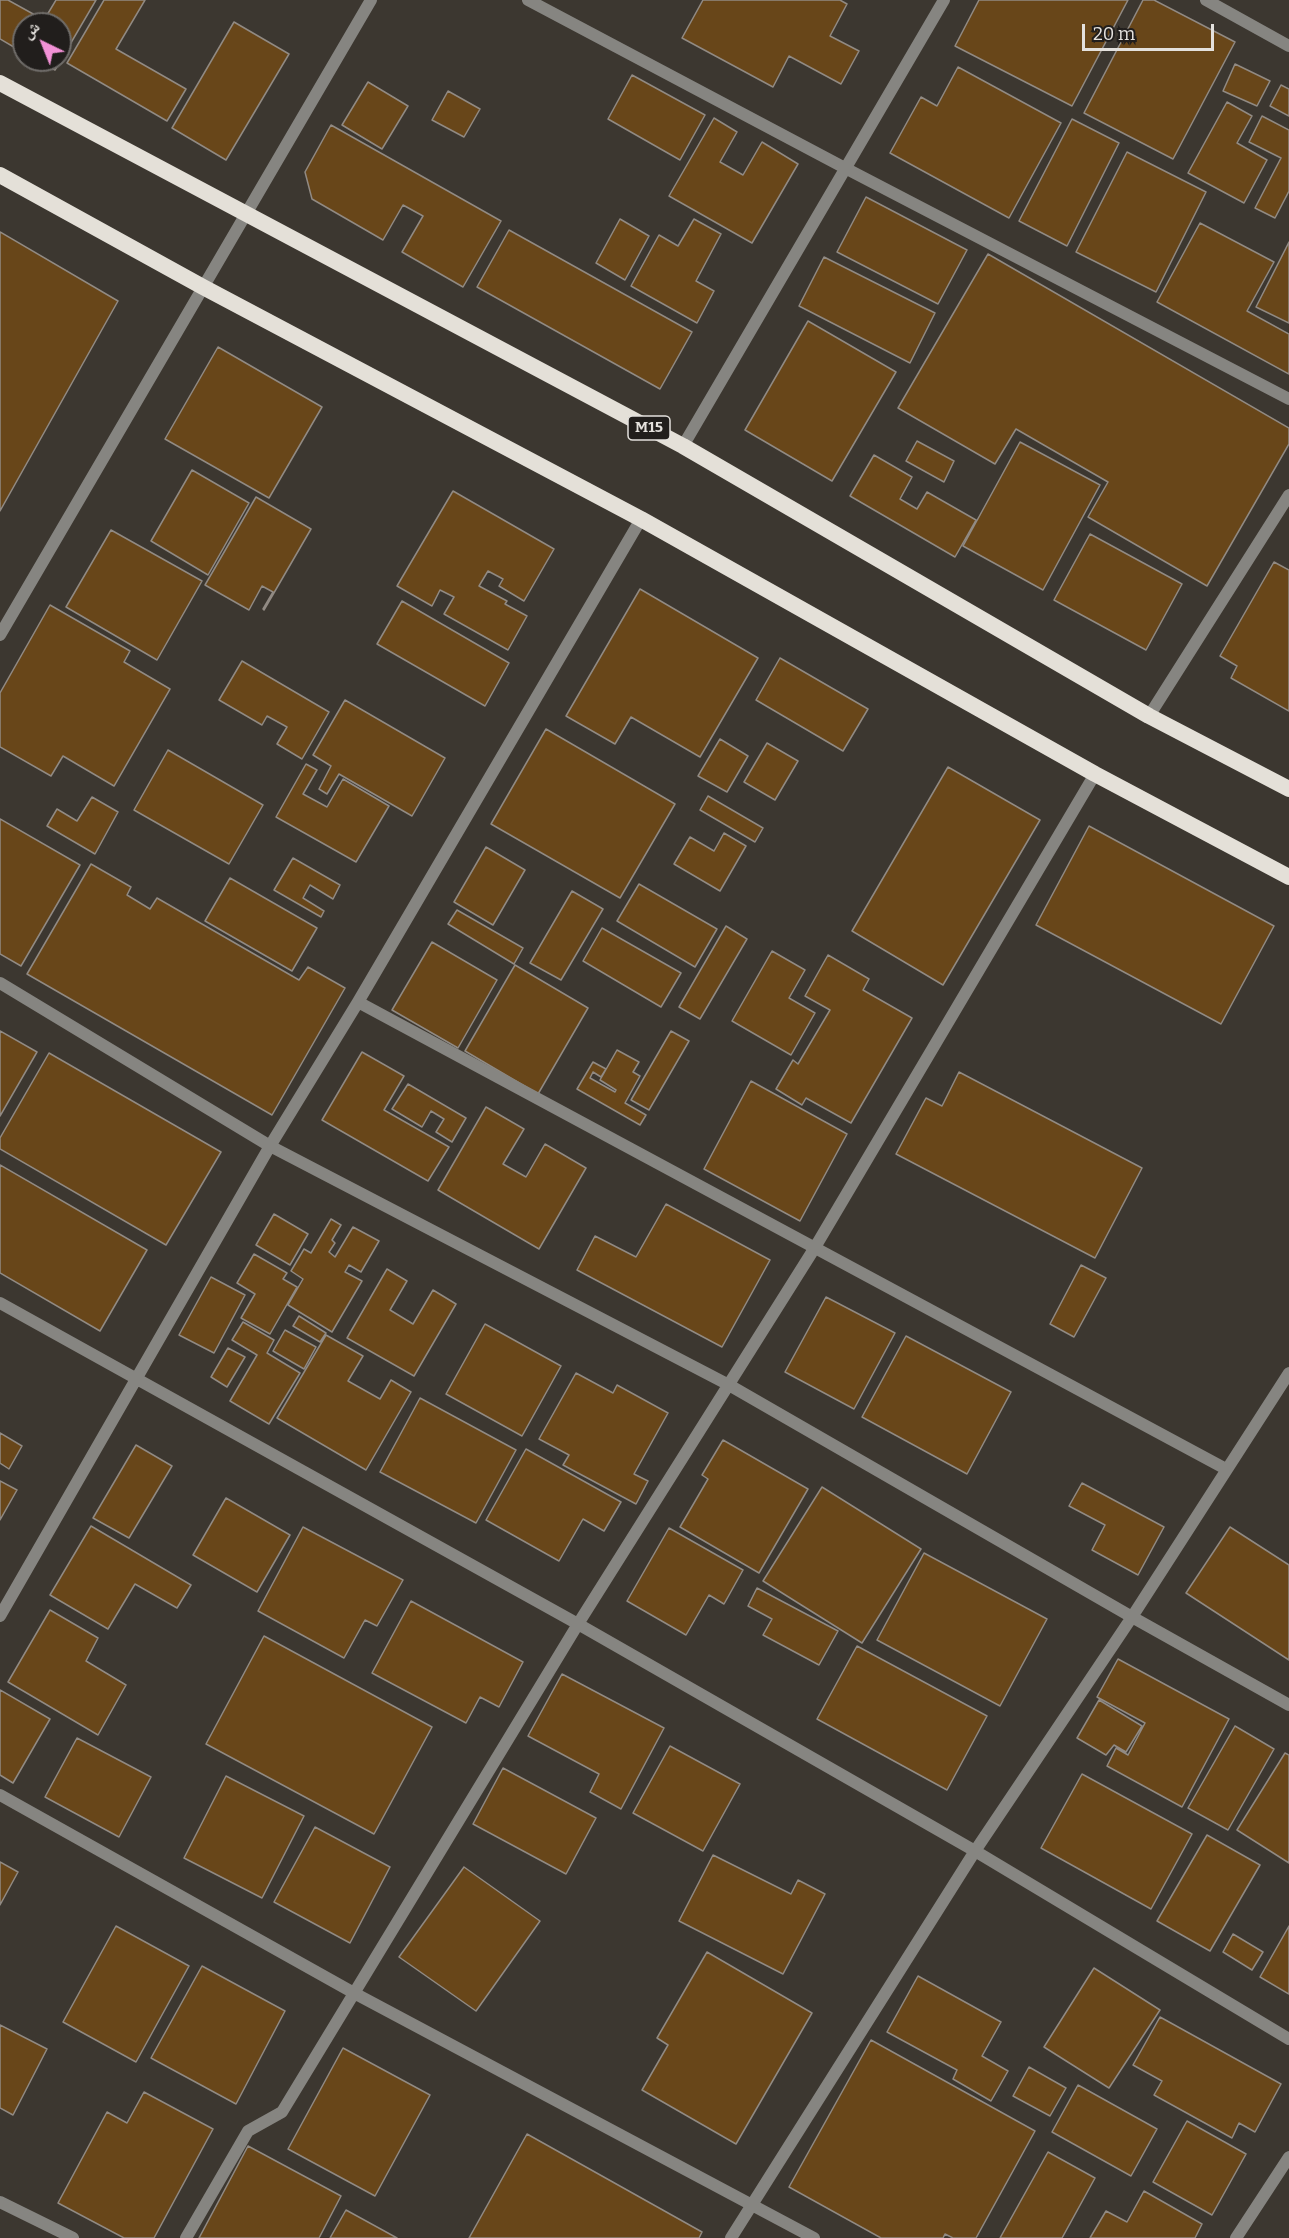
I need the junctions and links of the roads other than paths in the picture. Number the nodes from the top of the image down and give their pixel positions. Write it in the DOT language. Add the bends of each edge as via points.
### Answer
graph roads {
  1 [pos="371,0"];
  2 [pos="528,0"];
  3 [pos="944,0"];
  4 [pos="1206,0"];
  5 [pos="1289,46"];
  6 [pos="0,84"];
  7 [pos="845,168"];
  8 [pos="0,175"];
  9 [pos="246,215"];
  10 [pos="203,287"];
  11 [pos="1289,399"];
  12 [pos="683,446"];
  13 [pos="1289,495"];
  14 [pos="641,519"];
  15 [pos="0,636"];
  16 [pos="1149,716"];
  17 [pos="1095,774"];
  18 [pos="1289,789"];
  19 [pos="1289,877"];
  20 [pos="0,983"];
  21 [pos="358,1002"];
  22 [pos="270,1146"];
  23 [pos="814,1249"];
  24 [pos="0,1303"];
  25 [pos="137,1379"];
  26 [pos="1288,1379"];
  27 [pos="729,1385"];
  28 [pos="1227,1469"];
  29 [pos="0,1616"];
  30 [pos="1132,1617"];
  31 [pos="578,1624"];
  32 [pos="1289,1705"];
  33 [pos="0,1795"];
  34 [pos="975,1851"];
  35 [pos="354,1993"];
  36 [pos="1289,2039"];
  37 [pos="1289,2157"];
  38 [pos="0,2202"];
  39 [pos="752,2204"];
  40 [pos="73,2238"];
  41 [pos="186,2238"];
  42 [pos="731,2238"];
  43 [pos="814,2238"];
  44 [pos="1236,2238"];
  1 -- 9 [label="street"];
  2 -- 7 [label="street"];
  3 -- 7 [label="street"];
  4 -- 5 [label="street"];
  6 -- 9 [label="highway, M15"];
  7 -- 11 [label="street"];
  7 -- 12 [label="street"];
  8 -- 10 [label="highway"];
  9 -- 10 [label="street"];
  9 -- 12 [label="highway, M15"];
  10 -- 14 [label="highway"];
  10 -- 15 [label="street"];
  12 -- 16 [label="highway, M15"];
  13 -- 16 [label="street"];
  14 -- 17 [label="highway"];
  14 -- 21 [label="street"];
  16 -- 18 [label="highway, M15"];
  17 -- 19 [label="highway"];
  17 -- 23 [label="street"];
  20 -- 22 [label="street"];
  21 -- 22 [label="street"];
  21 -- 23 [label="street"];
  22 -- 25 [label="street"];
  22 -- 27 [label="street"];
  23 -- 27 [label="street"];
  23 -- 28 [label="street"];
  24 -- 25 [label="street"];
  25 -- 29 [label="street"];
  25 -- 31 [label="street"];
  26 -- 28 [label="street"];
  27 -- 30 [label="street"];
  27 -- 31 [label="street"];
  28 -- 30 [label="street"];
  30 -- 32 [label="street"];
  30 -- 34 [label="street"];
  31 -- 34 [label="street"];
  31 -- 35 [label="street"];
  33 -- 35 [label="street"];
  34 -- 36 [label="street"];
  34 -- 39 [label="street"];
  35 -- 39 [label="street"];
  35 -- 41 [label="street" via="282,2112 248,2131"];
  37 -- 44 [label="street"];
  38 -- 40 [label="street"];
  39 -- 42 [label="street"];
  39 -- 43 [label="street"];
}
